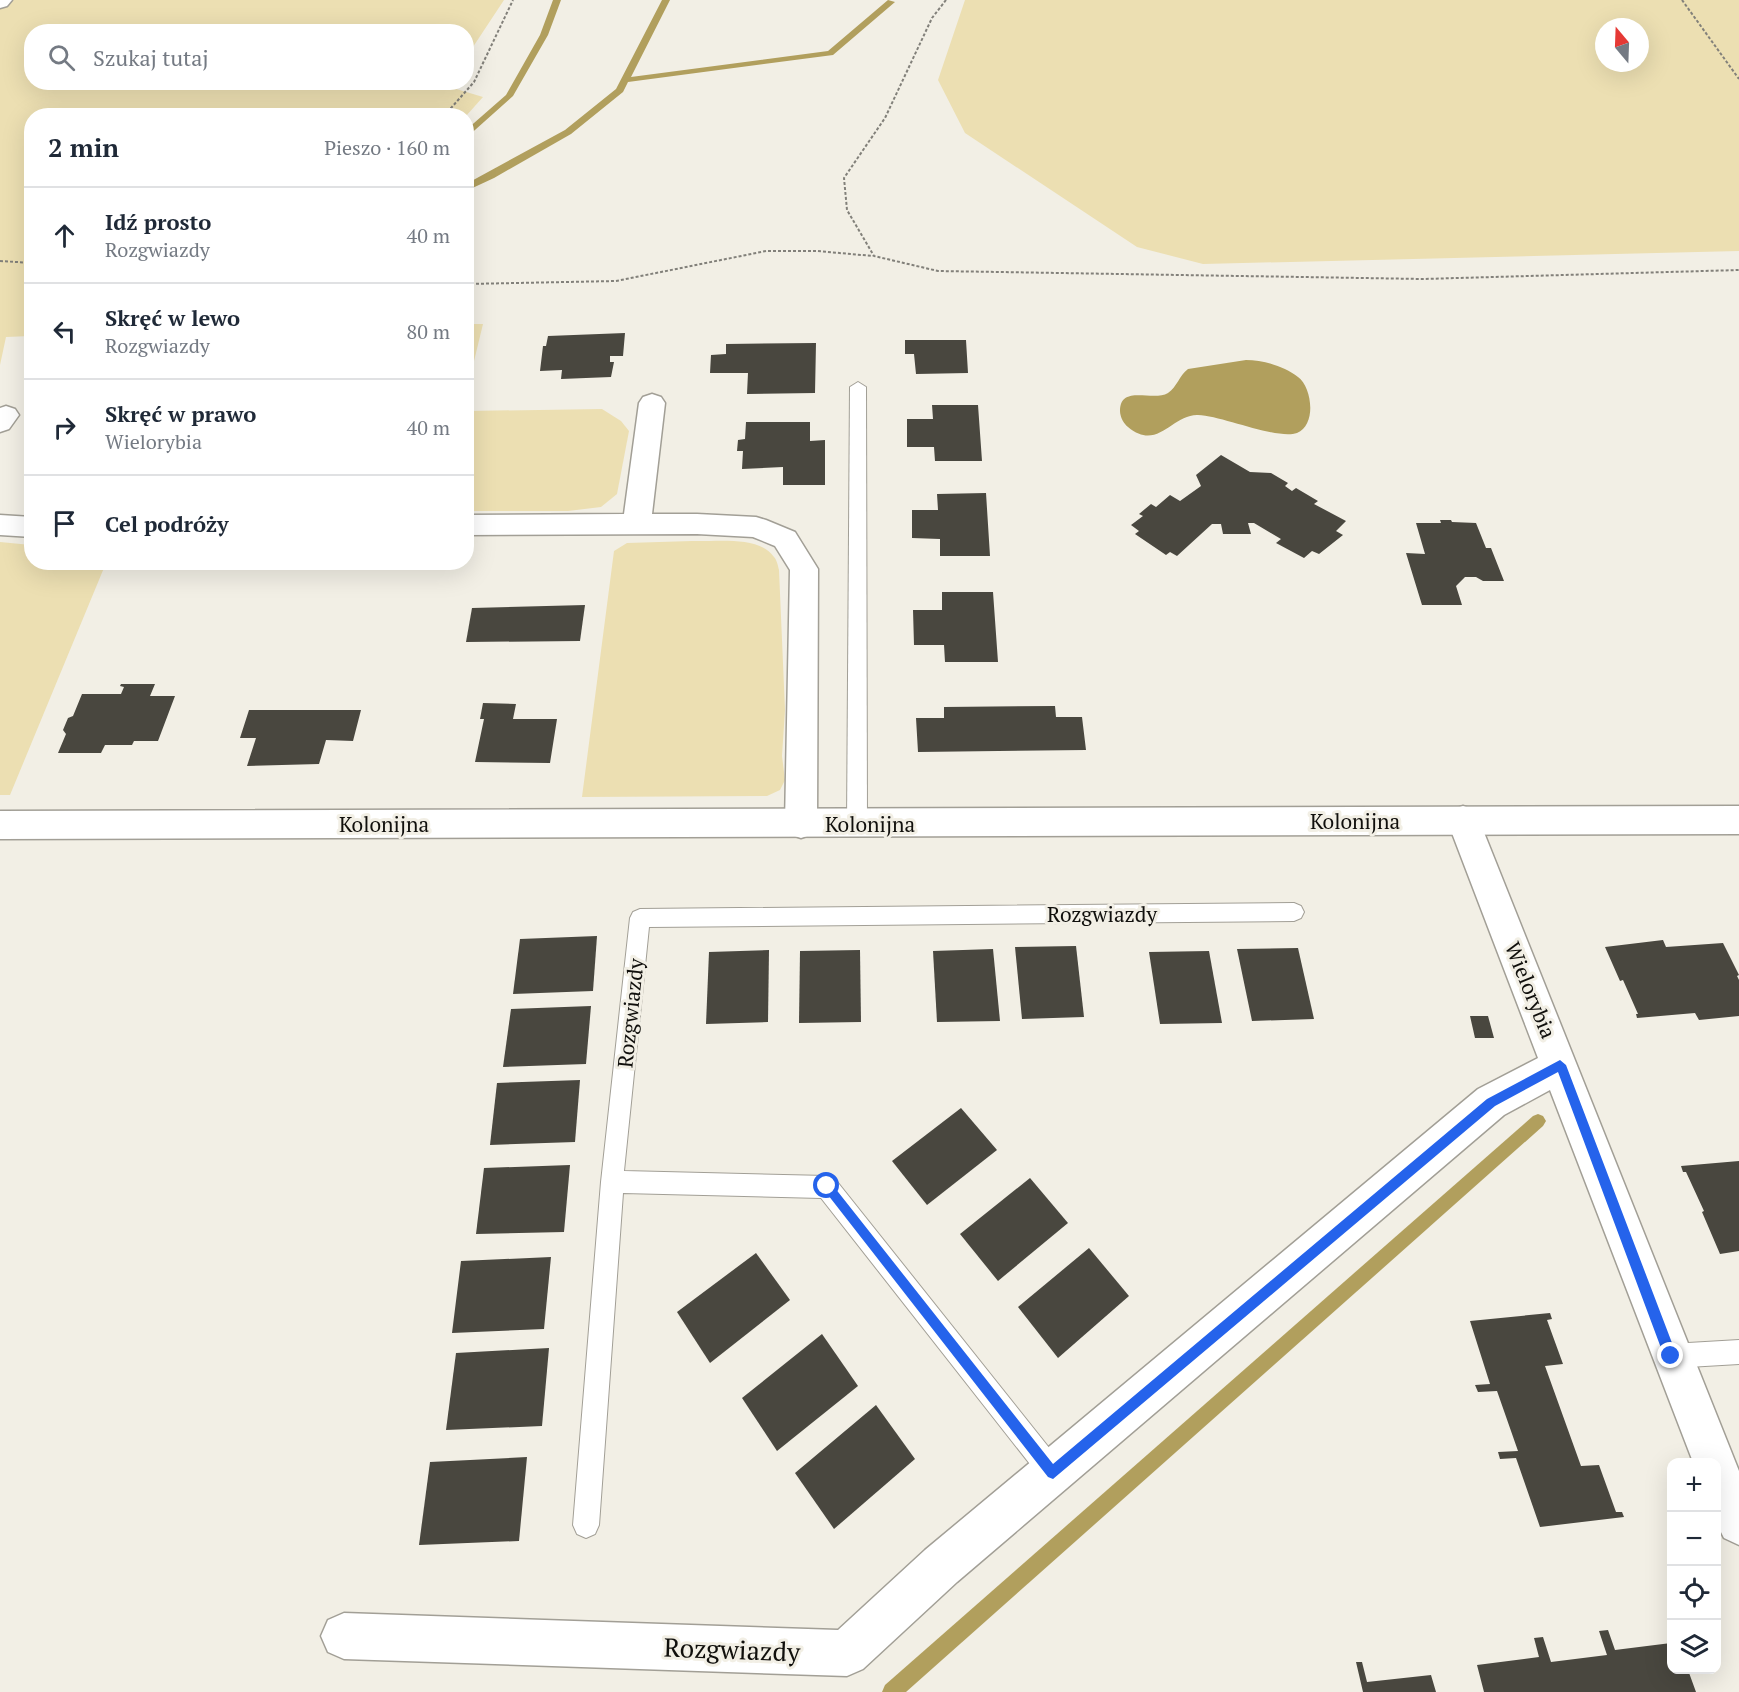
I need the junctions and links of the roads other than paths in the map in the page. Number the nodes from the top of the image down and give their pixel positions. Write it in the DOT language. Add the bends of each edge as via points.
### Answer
graph roads {
  1 [pos="858,387"];
  2 [pos="652,404"];
  3 [pos="0,525"];
  4 [pos="474,525"];
  5 [pos="637,525"];
  6 [pos="24,526"];
  7 [pos="1463,820"];
  8 [pos="1739,820"];
  9 [pos="801,824"];
  10 [pos="857,824"];
  11 [pos="0,825"];
  12 [pos="1294,912"];
  13 [pos="1560,1065"];
  14 [pos="612,1182"];
  15 [pos="1739,1352"];
  16 [pos="1671,1356"];
  17 [pos="1712,1458"];
  18 [pos="1053,1473"];
  19 [pos="1721,1480"];
  20 [pos="1739,1523"];
  21 [pos="586,1525"];
  22 [pos="344,1636"];
  1 -- 10 [label="lane"];
  2 -- 5 [label="street"];
  3 -- 6 [label="street"];
  4 -- 5 [label="street"];
  5 -- 9 [label="street" via="756,527 785,539 804,569"];
  7 -- 8 [label="street, Kolonijna"];
  7 -- 10 [label="street, Kolonijna"];
  7 -- 13 [label="street, Wielorybia"];
  9 -- 10 [label="street, Kolonijna"];
  9 -- 11 [label="street, Kolonijna"];
  12 -- 14 [label="lane, Rozgwiazdy" via="640,918"];
  13 -- 16 [label="street, Wielorybia"];
  13 -- 18 [label="street, Rozgwiazdy" via="1491,1102"];
  14 -- 18 [label="lane" via="827,1186"];
  14 -- 21 [label="lane"];
  15 -- 16 [label="lane"];
  16 -- 17 [label="street, Wielorybia"];
  18 -- 22 [label="street, Rozgwiazdy" via="941,1566 847,1653"];
  19 -- 20 [label="street"];
}
